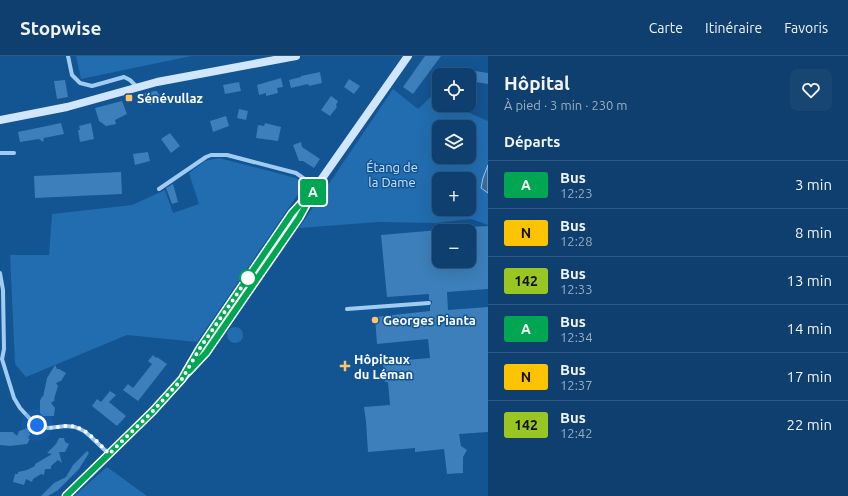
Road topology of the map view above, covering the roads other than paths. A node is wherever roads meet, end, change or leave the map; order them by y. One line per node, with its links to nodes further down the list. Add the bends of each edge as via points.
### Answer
1 (68, 56): 4 (street, via 72,75 80,83 92,86 124,77)
2 (296, 56): 4 (main road)
3 (408, 56): 10 (main road)
4 (136, 87): 5 (main road, via 73,106)
5 (39, 112): 6 (main road); 7 (main road)
6 (0, 116)
7 (0, 120)
8 (0, 153): 9 (street)
9 (14, 153)
10 (316, 187): 11 (street, via 296,173 227,155 211,155); 15 (main road, via 292,213 200,348 182,379)
11 (159, 189)
12 (0, 273): 15 (street, via 3,290 2,359 14,398 20,408 37,425 48,428 80,428)
13 (429, 303): 14 (street)
14 (348, 309)
15 (109, 454): 16 (main road)
16 (66, 496)

